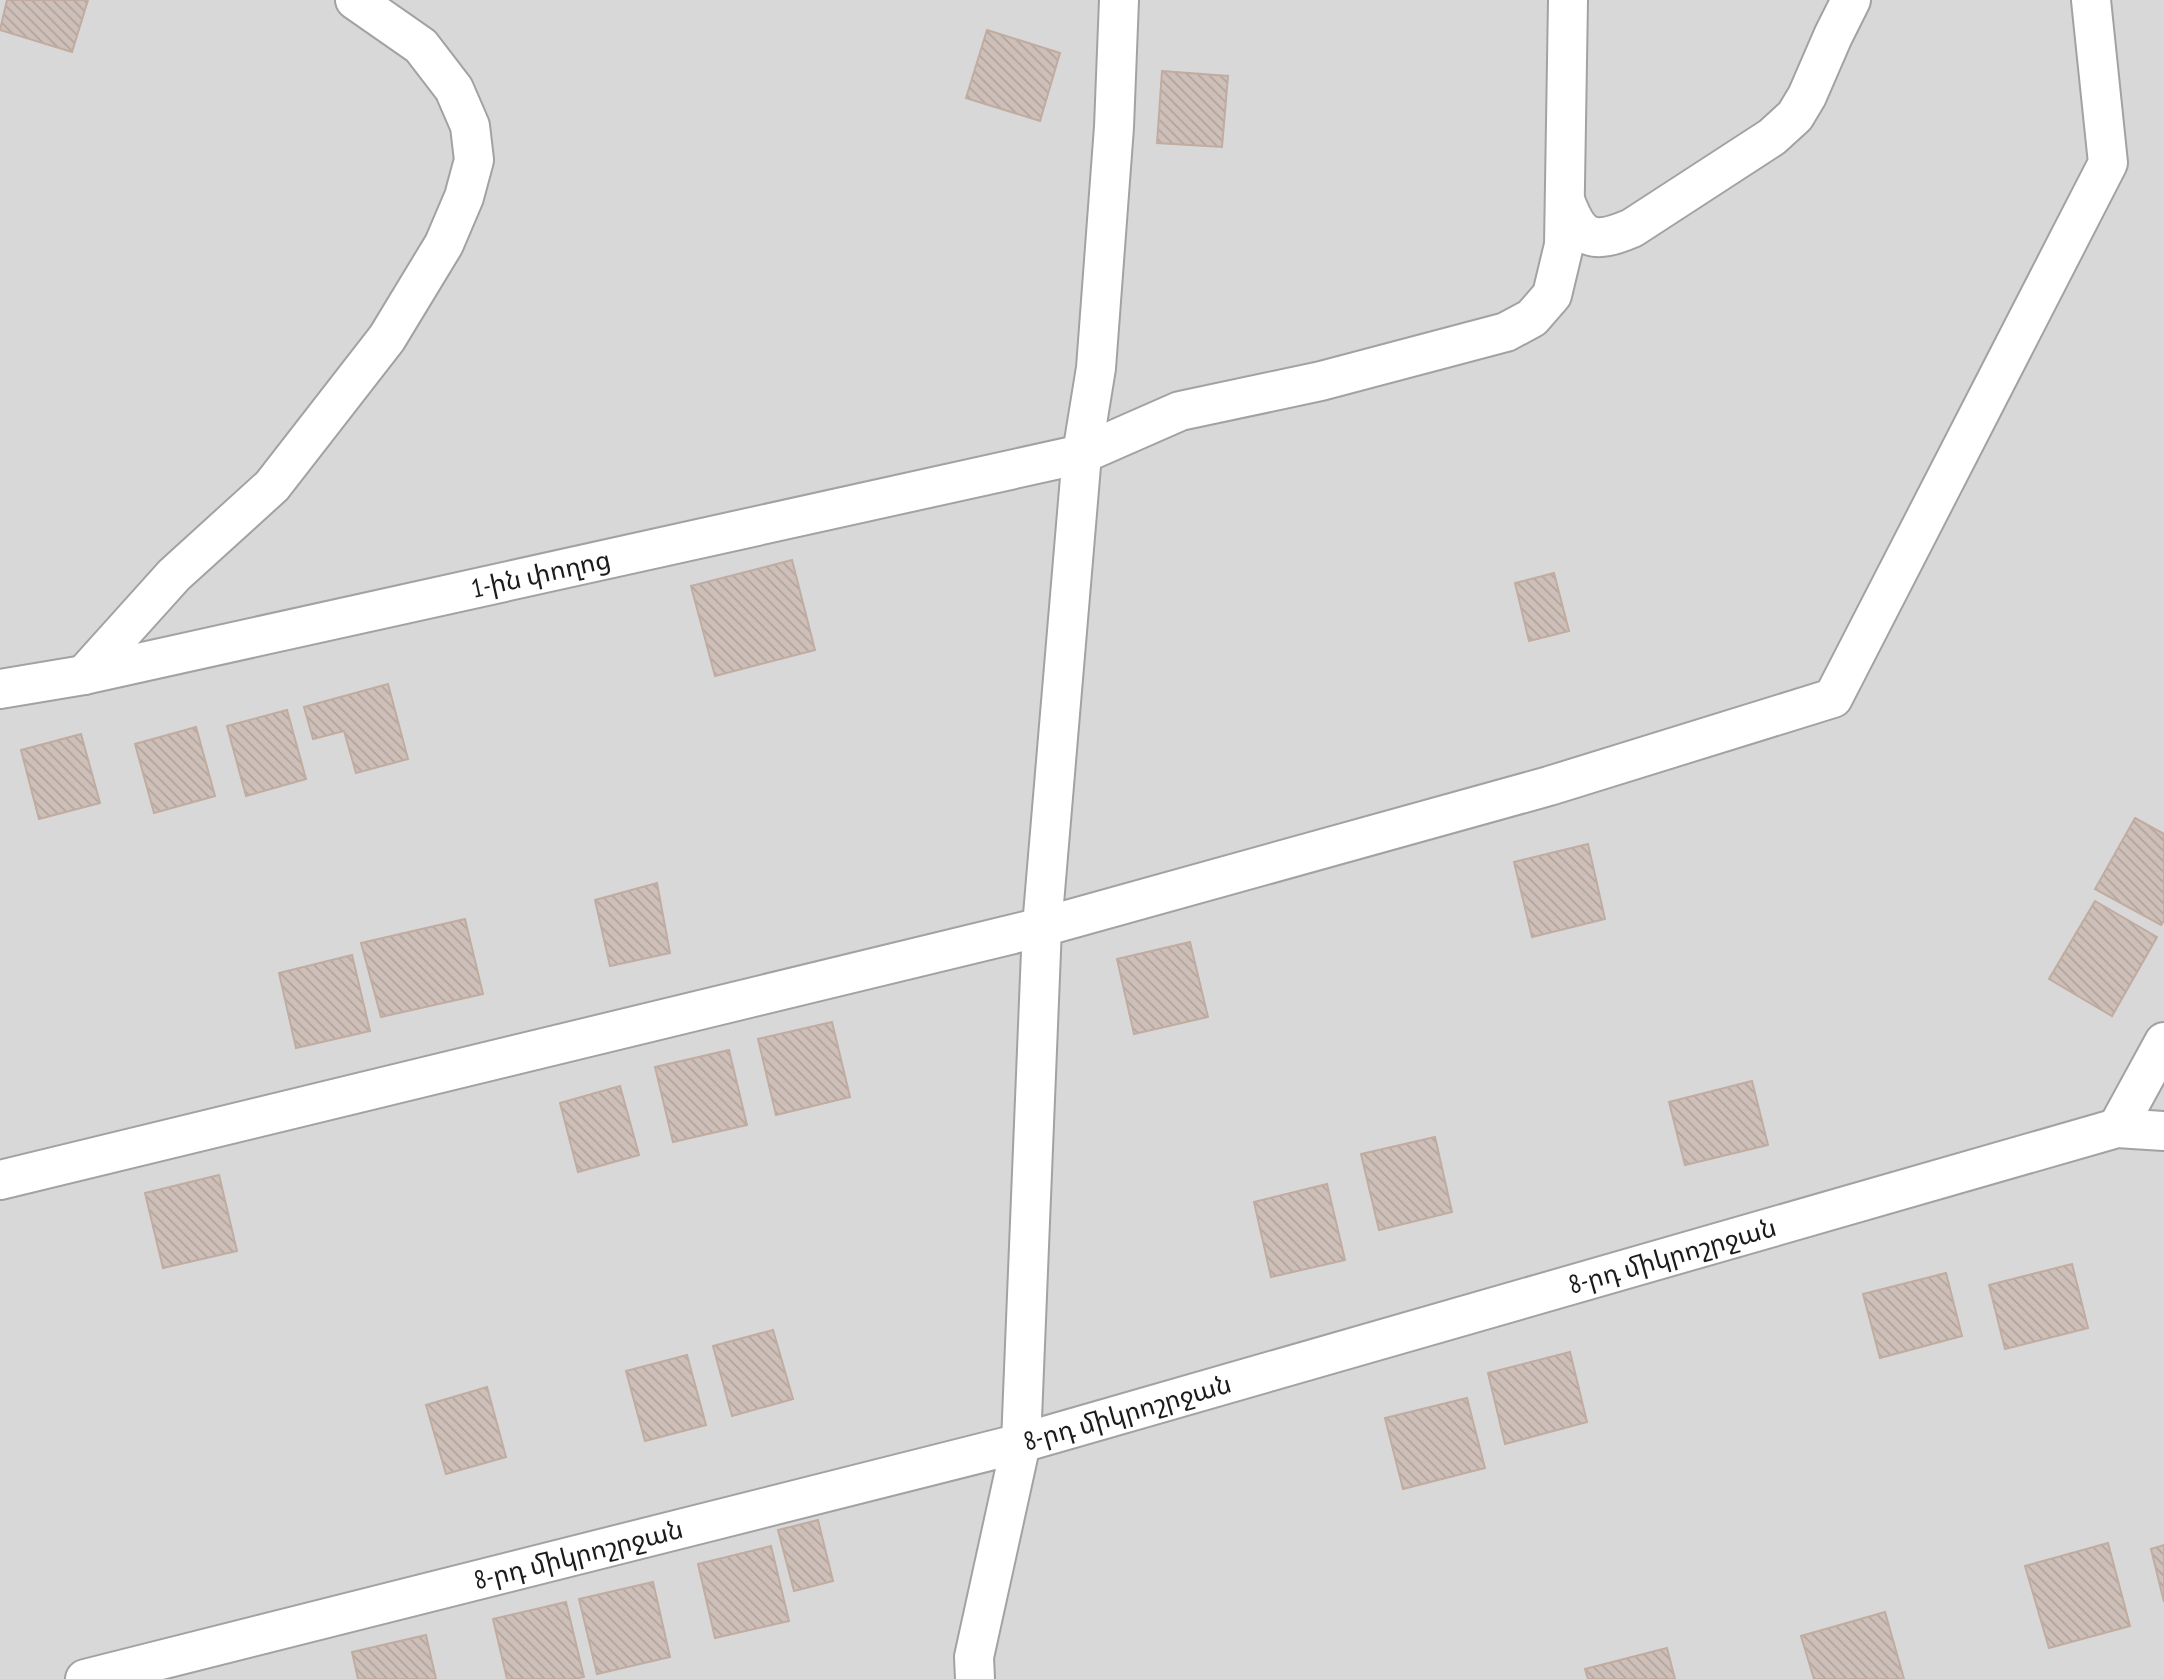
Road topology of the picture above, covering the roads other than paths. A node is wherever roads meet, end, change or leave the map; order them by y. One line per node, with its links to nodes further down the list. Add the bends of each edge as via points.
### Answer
1 (355, 0): 10 (street, via 421,46 454,89 470,126 474,160 464,197 444,243 387,338 272,486 174,575)
2 (1119, 0): 9 (street, via 1096,368)
3 (1568, 0): 6 (street)
4 (1852, 0): 7 (street, via 1795,116 1772,137)
5 (2091, 0): 12 (street, via 2108,163 1833,698 1549,786)
6 (1565, 200): 7 (street, via 1573,220 1592,238 1608,238); 8 (street, via 1564,245)
7 (1632, 228): 8 (street, 1-ին փողոց)
8 (1552, 295): 9 (street, 1-ին փողոց, via 1532,318 1488,338 1180,411)
9 (1082, 454): 10 (street, 1-ին փողոց); 12 (street)
10 (84, 675): 11 (street, 1-ին փողոց)
11 (0, 689)
12 (1042, 927): 16 (street); 17 (street)
13 (2164, 1042): 14 (street)
14 (2117, 1128): 15 (street, 8-րդ միկրոշրջան); 17 (street, 8-րդ միկրոշրջան)
15 (2164, 1131)
16 (0, 1180)
17 (1021, 1443): 18 (street, 8-րդ միկրոշրջան); 19 (street, via 974,1657)
18 (85, 1679)
19 (975, 1679)

